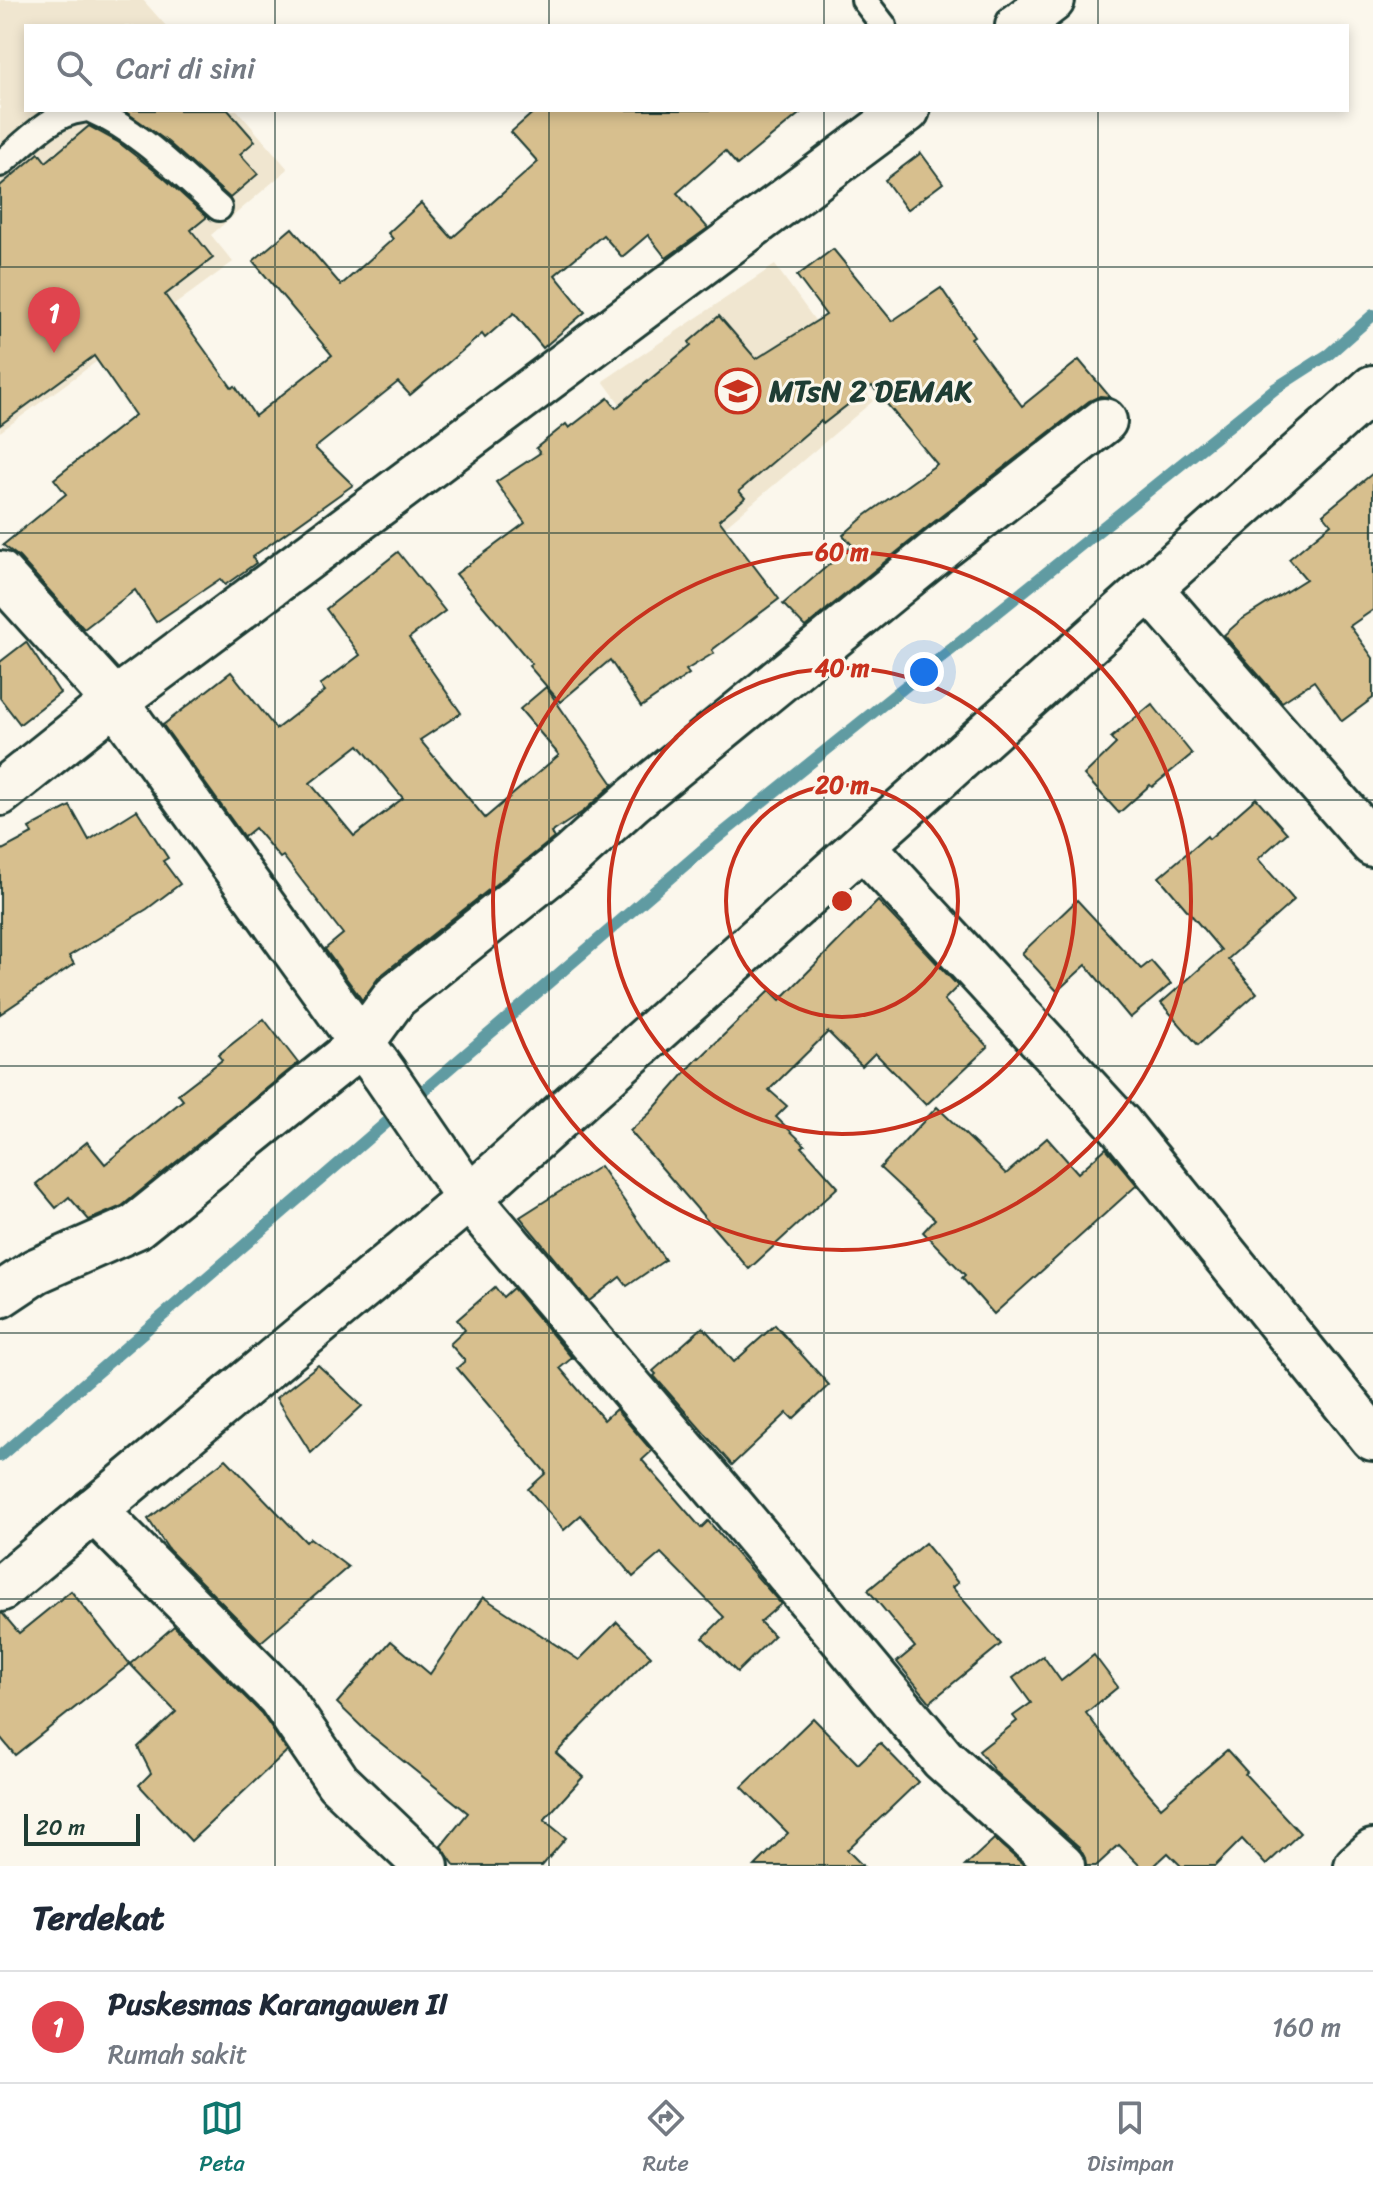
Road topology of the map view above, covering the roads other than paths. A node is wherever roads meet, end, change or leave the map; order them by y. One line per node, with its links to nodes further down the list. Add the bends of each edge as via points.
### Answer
1 (864, 0): 3 (lane)
2 (1052, 0): 4 (street)
3 (882, 24)
4 (1021, 24)
5 (68, 112): 8 (lane)
6 (96, 112): 9 (lane, via 143,140)
7 (904, 112): 14 (street)
8 (0, 164)
9 (219, 208)
10 (1373, 388): 13 (street)
11 (1104, 421): 18 (street, via 395,997)
12 (0, 574): 14 (street)
13 (1149, 588): 16 (street); 17 (street)
14 (115, 701): 15 (street); 18 (street)
15 (0, 793)
16 (1373, 844)
17 (864, 847): 19 (street); 21 (street, via 1120,1125)
18 (372, 1060): 19 (street); 20 (street, via 135,1227 36,1271)
19 (469, 1198): 22 (street); 26 (street, via 943,1759)
20 (0, 1295)
21 (1373, 1438)
22 (94, 1510): 23 (street); 25 (street, via 280,1697 338,1782)
23 (0, 1589)
24 (1373, 1852): 27 (street)
25 (426, 1866)
26 (1062, 1866)
27 (1357, 1866)

